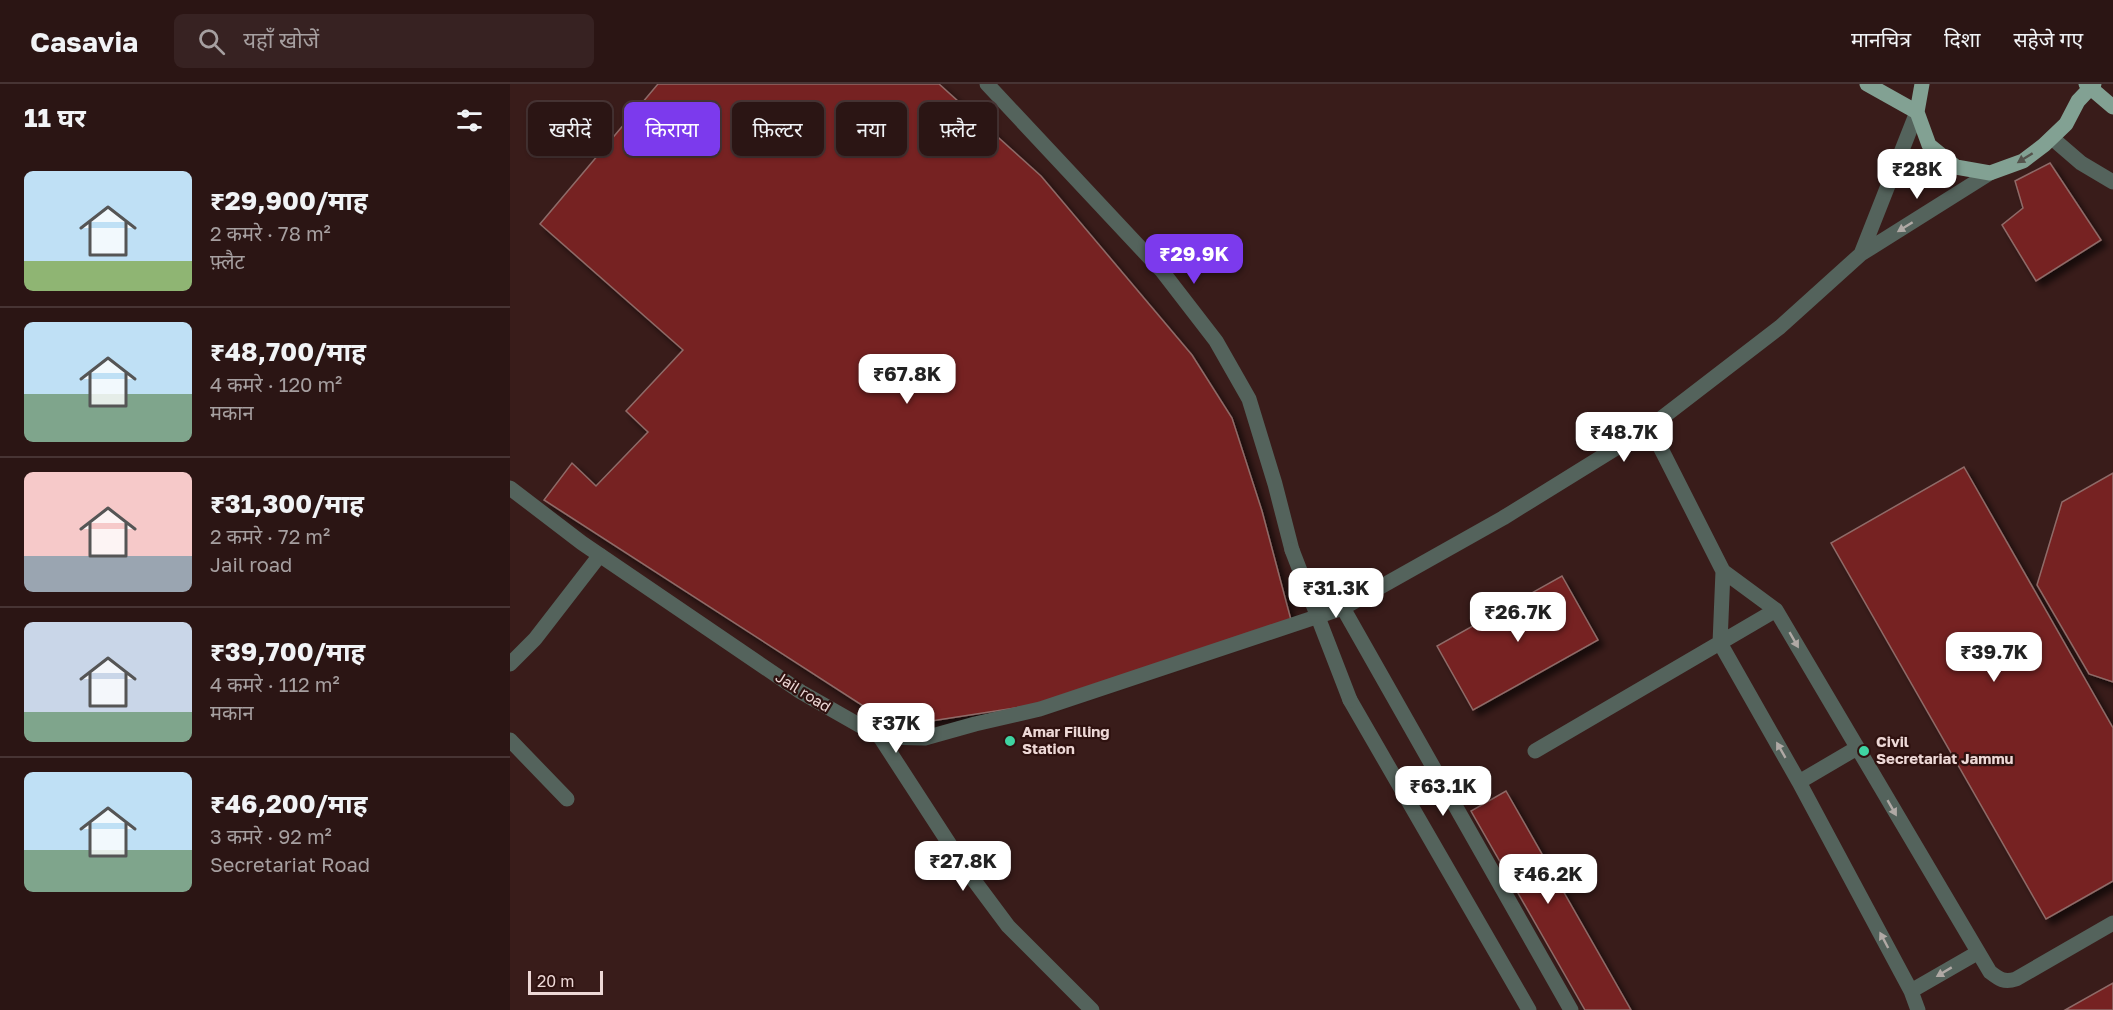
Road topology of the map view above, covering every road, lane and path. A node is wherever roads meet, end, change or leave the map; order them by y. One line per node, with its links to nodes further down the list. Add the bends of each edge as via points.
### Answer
1 (987, 84): 31 (street, bridge, via 1162,271 1216,341 1249,399 1292,550 1350,699)
2 (1867, 84): 8 (main road)
3 (1922, 84): 8 (main road)
4 (2074, 84): 6 (main road)
5 (2090, 85): 6 (main road); 7 (main road)
6 (2078, 101): 9 (main road, via 2066,124)
7 (2113, 107)
8 (1917, 112): 10 (main road, via 1929,145 1956,167); 12 (street)
9 (2052, 138): 10 (main road, one-way to 10, via 2023,161); 11 (street, via 2081,163)
10 (1990, 173): 12 (street, Jail road, one-way to 12)
11 (2113, 182)
12 (1861, 254): 13 (street, Jail road, via 1780,327)
13 (1650, 427): 16 (street); 17 (street, Jail road, via 1503,518)
14 (510, 488): 15 (street, Jail road)
15 (600, 555): 20 (street, via 535,639); 21 (street, Jail road, via 801,692)
16 (1723, 571): 18 (street); 19 (street)
17 (1343, 608): 21 (street, Jail road, via 1040,709 925,738); 32 (street)
18 (1776, 610): 19 (street); 23 (street, one-way to 23)
19 (1720, 643): 24 (street); 25 (street, one-way to 19)
20 (510, 664)
21 (880, 737): 30 (street, via 967,871 1008,926)
22 (510, 740): 26 (street)
23 (1857, 748): 25 (street); 28 (street, one-way to 28)
24 (1535, 751)
25 (1799, 782): 29 (street, one-way to 25)
26 (567, 799)
27 (2113, 923): 28 (street, via 2008,981 1990,972)
28 (1977, 953): 29 (street, one-way to 29)
29 (1911, 991): 33 (street)
30 (1092, 1010)
31 (1529, 1010)
32 (1571, 1010)
33 (1918, 1010)

